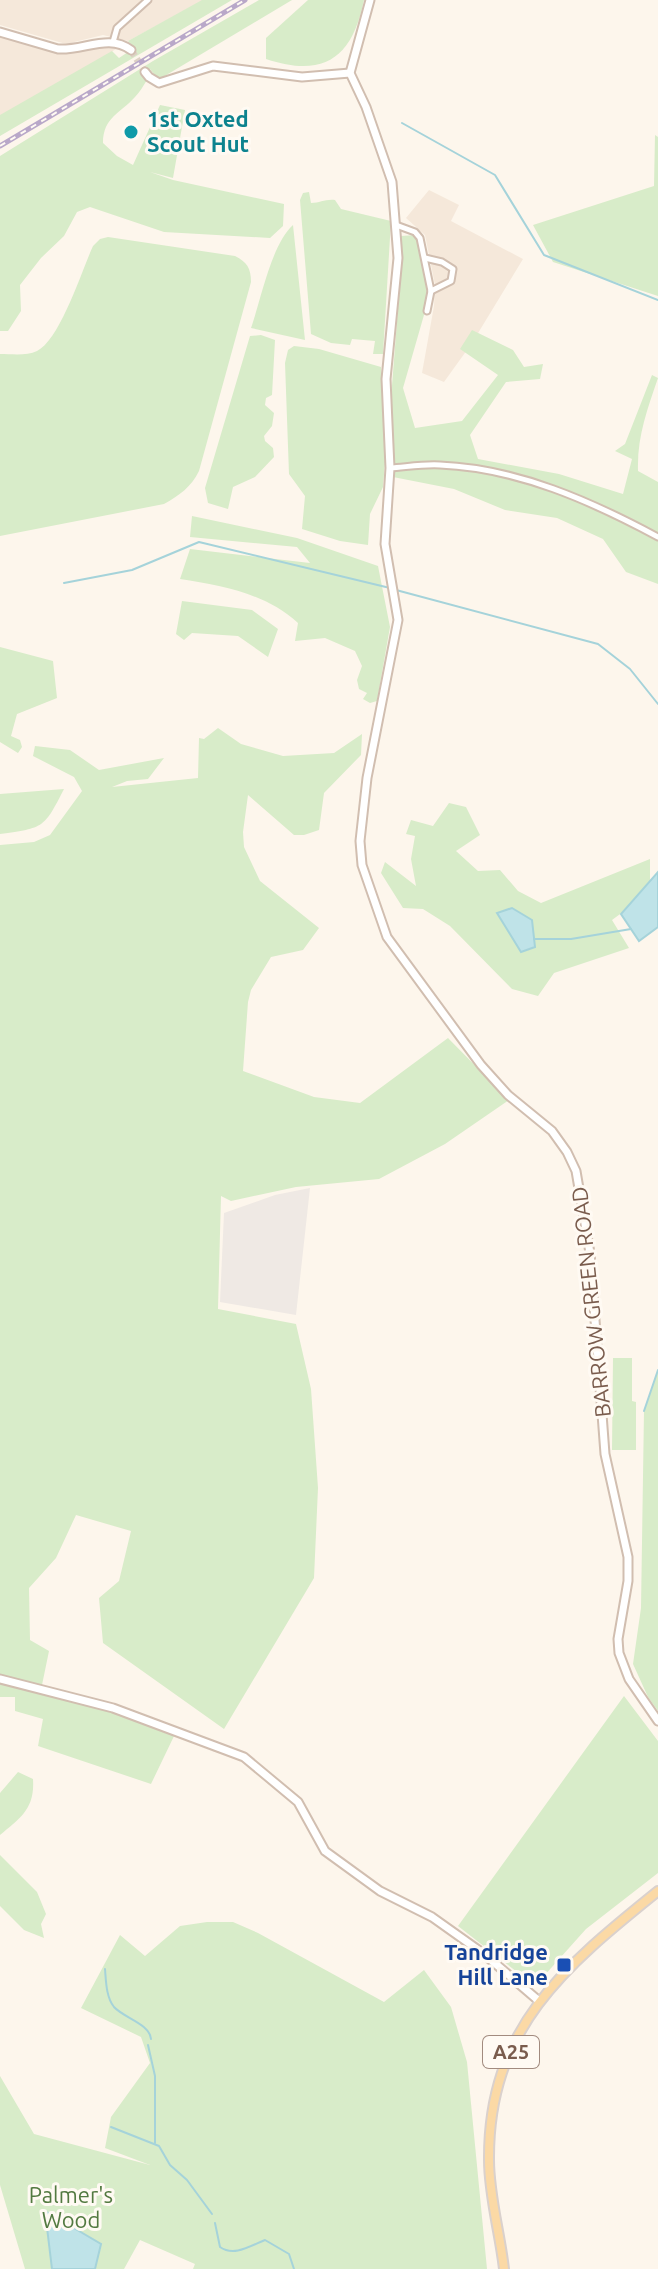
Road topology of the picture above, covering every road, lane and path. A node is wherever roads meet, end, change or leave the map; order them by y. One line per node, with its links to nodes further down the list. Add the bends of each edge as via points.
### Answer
1 (148, 0): 4 (street, via 120,26)
2 (370, 0): 7 (street)
3 (0, 32): 4 (street, via 58,49)
4 (113, 42): 5 (street)
5 (131, 50)
6 (145, 72): 7 (street, via 159,83 213,66 302,77)
7 (350, 73): 8 (street, BARROW GREEN ROAD, via 392,182)
8 (396, 225): 9 (street, via 415,232); 12 (street, BARROW GREEN ROAD, via 398,258 386,379)
9 (425, 258): 10 (street); 10 (street, via 453,269 451,281)
10 (431, 291): 11 (street)
11 (427, 311)
12 (390, 468): 13 (street, via 438,465 503,475 604,508); 15 (street, BARROW GREEN ROAD, via 385,544 398,620 367,778 362,865 387,937 481,1065 552,1131 576,1171 590,1253 605,1454 628,1557 619,1653 629,1679)
13 (658, 537)
14 (0, 1679): 17 (street, via 113,1708 244,1757 298,1802 325,1851 380,1891 432,1917)
15 (658, 1721)
16 (658, 1891): 17 (main road, A25, via 579,1956)
17 (539, 2001): 18 (main road, A25, via 504,2070 489,2136)
18 (504, 2269)

